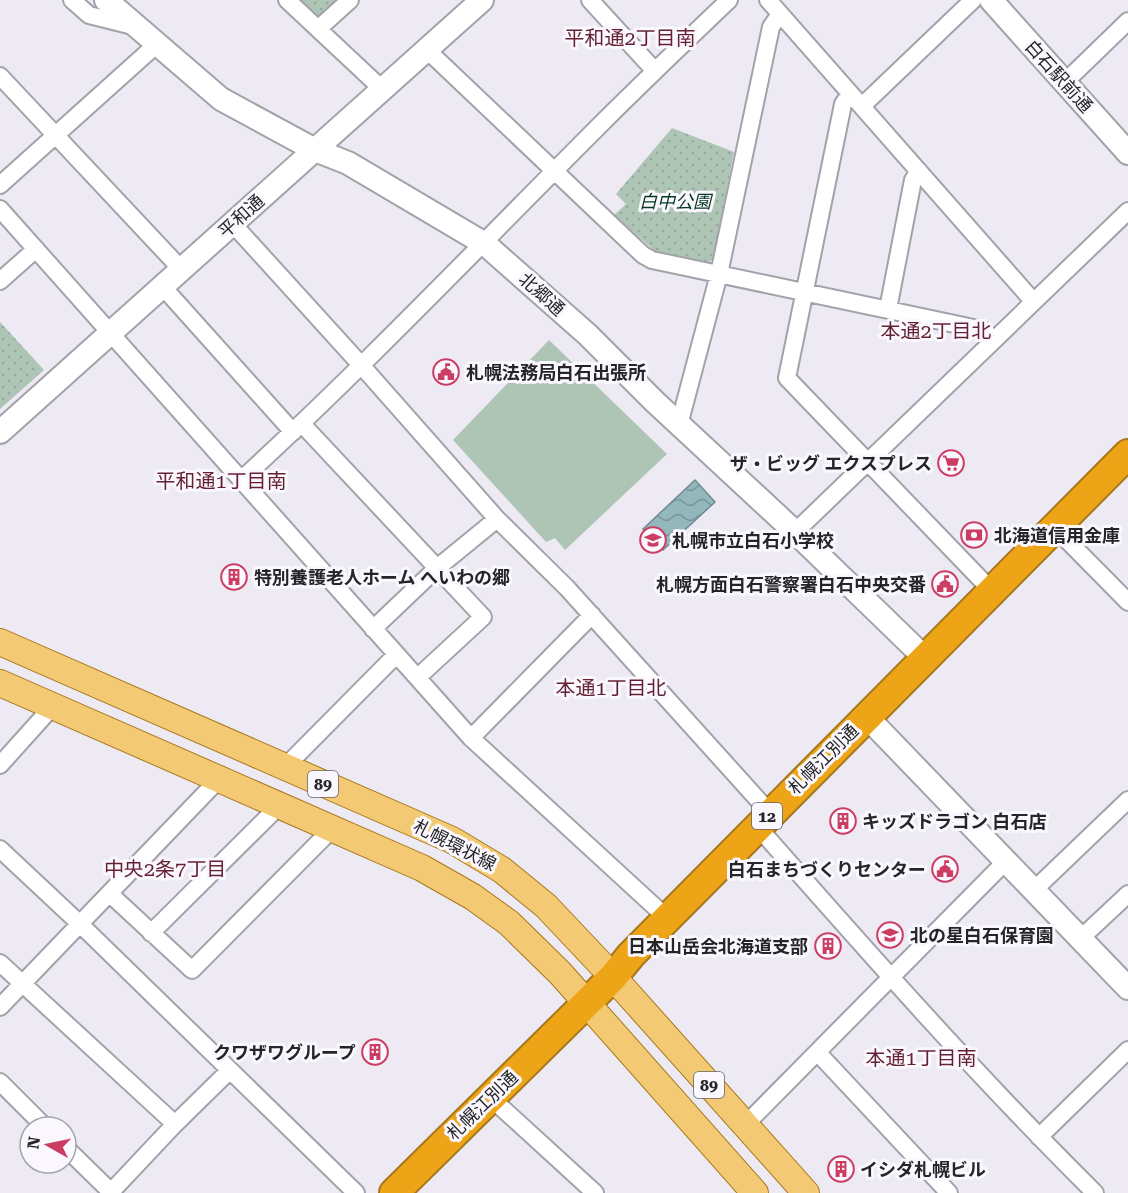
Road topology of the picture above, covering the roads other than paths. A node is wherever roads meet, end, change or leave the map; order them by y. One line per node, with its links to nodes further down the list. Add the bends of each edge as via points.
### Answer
1 (72, 0): 14 (street, via 88,15)
2 (106, 0): 14 (street, 北郷通)
3 (124, 0): 14 (street)
4 (287, 0): 15 (street)
5 (350, 0): 15 (street)
6 (482, 0): 17 (street, 平和通)
7 (729, 0): 18 (street)
8 (768, 0): 12 (street)
9 (973, 0): 22 (street)
10 (991, 0): 20 (street, 白石駅前通)
11 (598, 3): 18 (street)
12 (780, 14): 22 (street); 35 (street, via 771,27)
13 (1128, 21): 20 (street)
14 (137, 27): 16 (street, 北郷通)
15 (318, 29): 21 (street)
16 (157, 44): 23 (street); 24 (street, 北郷通, via 221,99)
17 (426, 49): 21 (street, 平和通); 27 (street)
18 (655, 71): 27 (street)
19 (0, 76): 23 (street)
20 (1065, 82): 25 (street, 白石駅前通)
21 (382, 89): 24 (street, 平和通)
22 (856, 100): 26 (street); 38 (street, via 843,104)
23 (56, 136): 28 (street); 34 (street)
24 (315, 150): 31 (street, 平和通); 32 (street, 北郷通, via 348,163)
25 (1128, 153)
26 (919, 171): 39 (street); 40 (street, via 913,180)
27 (554, 172): 32 (street); 35 (street, via 643,255)
28 (0, 185)
29 (0, 209): 33 (street)
30 (1128, 211): 39 (street)
31 (233, 224): 34 (street, 平和通); 43 (street)
32 (484, 244): 43 (street); 44 (street, 北郷通, via 588,335)
33 (36, 249): 36 (street); 41 (street)
34 (182, 270): 37 (street, 平和通)
35 (719, 274): 38 (street); 44 (street)
36 (0, 281)
37 (163, 287): 41 (street, 平和通); 45 (street)
38 (803, 293): 40 (street); 48 (street, via 788,378)
39 (1033, 301): 42 (street)
40 (888, 309): 42 (street, via 983,330)
41 (112, 333): 46 (street, 平和通); 49 (street)
42 (993, 339): 48 (street)
43 (361, 365): 45 (street); 50 (street)
44 (679, 425): 52 (street, 北郷通)
45 (298, 428): 49 (street); 53 (street)
46 (0, 432)
47 (1128, 454): 51 (highway, 札幌江別通 / 12)
48 (867, 460): 52 (street); 54 (street)
49 (242, 479): 57 (street)
50 (496, 519): 53 (street); 56 (street)
51 (1054, 527): 54 (highway, 札幌江別通 / 12); 55 (street)
52 (795, 532): 60 (street, 北郷通)
53 (437, 568): 57 (street); 61 (street, via 483,617)
54 (991, 590): 60 (highway, 札幌江別通 / 12)
55 (1128, 602)
56 (592, 615): 65 (street); 71 (street)
57 (373, 629): 59 (street)
58 (0, 642): 67 (main road, 札幌環状線 / 89)
59 (396, 656): 61 (street); 67 (street)
60 (925, 658): 64 (highway, 札幌江別通 / 12)
61 (418, 677): 65 (street)
62 (0, 683): 63 (main road, 札幌環状線 / 89)
63 (53, 706): 66 (street); 68 (main road, 札幌環状線 / 89)
64 (866, 716): 71 (highway, 札幌江別通 / 12); 74 (street)
65 (471, 738): 78 (street)
66 (0, 765)
67 (285, 767): 83 (main road, 札幌環状線 / 89, via 452,840 502,870 546,906)
68 (219, 779): 70 (main road, 札幌環状線 / 89); 76 (street)
69 (1128, 800): 75 (street)
70 (280, 805): 72 (main road, 札幌環状線 / 89); 80 (street)
71 (764, 820): 78 (highway, 札幌江別通 / 12); 84 (street)
72 (332, 829): 80 (street, via 192,970); 87 (main road, 札幌環状線 / 89, via 422,868 473,897 509,923)
73 (0, 849): 79 (street)
74 (1006, 861): 75 (street); 84 (street)
75 (1034, 890): 81 (street)
76 (110, 894): 79 (street); 80 (street)
77 (1128, 894): 81 (street)
78 (667, 918): 83 (highway, 札幌江別通 / 12)
79 (80, 924): 85 (street); 91 (street)
80 (152, 933)
81 (1081, 938): 86 (street)
82 (0, 963): 85 (street)
83 (613, 977): 87 (highway, 札幌江別通 / 12); 96 (main road, 札幌環状線 / 89)
84 (891, 978): 90 (street); 97 (street)
85 (22, 984): 88 (street); 95 (street)
86 (1128, 988)
87 (585, 1004): 93 (highway, 札幌江別通 / 12); 99 (main road, 札幌環状線 / 89)
88 (0, 1007)
89 (1128, 1050): 97 (street)
90 (818, 1053): 96 (street); 105 (street)
91 (230, 1070): 95 (street); 101 (street)
92 (0, 1082): 94 (street)
93 (490, 1097): 102 (highway, 札幌江別通 / 12); 103 (street)
94 (33, 1115)
95 (175, 1124): 100 (street)
96 (745, 1125): 104 (main road, 札幌環状線 / 89)
97 (1039, 1137): 106 (street)
98 (78, 1160): 100 (street)
99 (745, 1189)
100 (111, 1193)
101 (356, 1193)
102 (394, 1193)
103 (595, 1193)
104 (806, 1193)
105 (949, 1193)
106 (1095, 1193)

